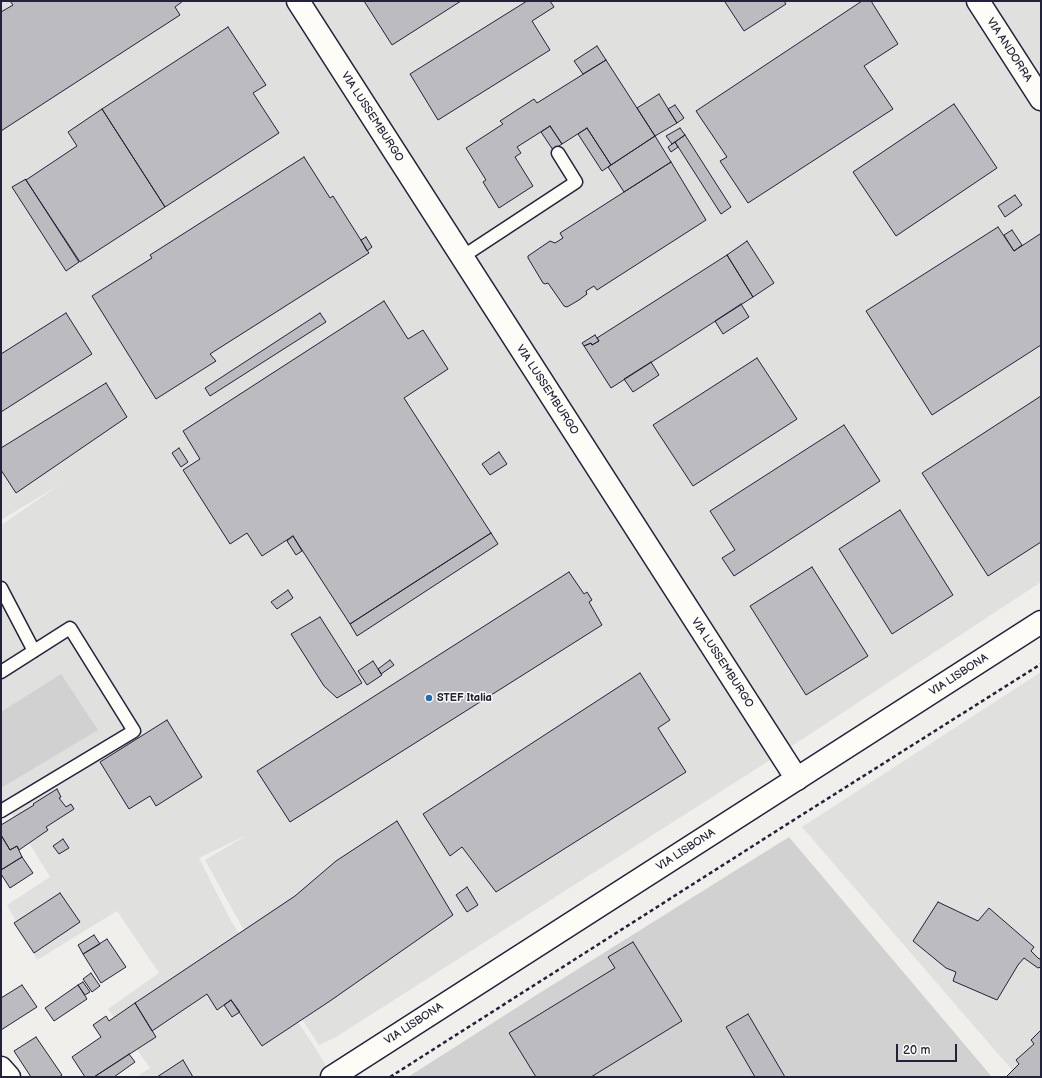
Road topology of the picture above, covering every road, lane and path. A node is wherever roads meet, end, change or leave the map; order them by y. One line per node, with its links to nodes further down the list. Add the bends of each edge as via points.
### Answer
1 (298, 1): 5 (street, VIA LUSSEMBURGO)
2 (978, 1): 3 (street, VIA ANDORRA)
3 (1041, 100)
4 (558, 153): 5 (lane, via 576,182)
5 (462, 257): 11 (street, VIA LUSSEMBURGO)
6 (1, 588): 8 (lane)
7 (1041, 622): 11 (street, VIA LISBONA)
8 (34, 651): 10 (lane); 12 (lane, via 70,628 134,731)
9 (1041, 664): 16 (path)
10 (1, 672)
11 (797, 779): 15 (street, VIA LISBONA)
12 (1, 811)
13 (1, 1068): 14 (street)
14 (9, 1077)
15 (332, 1077)
16 (390, 1077)

